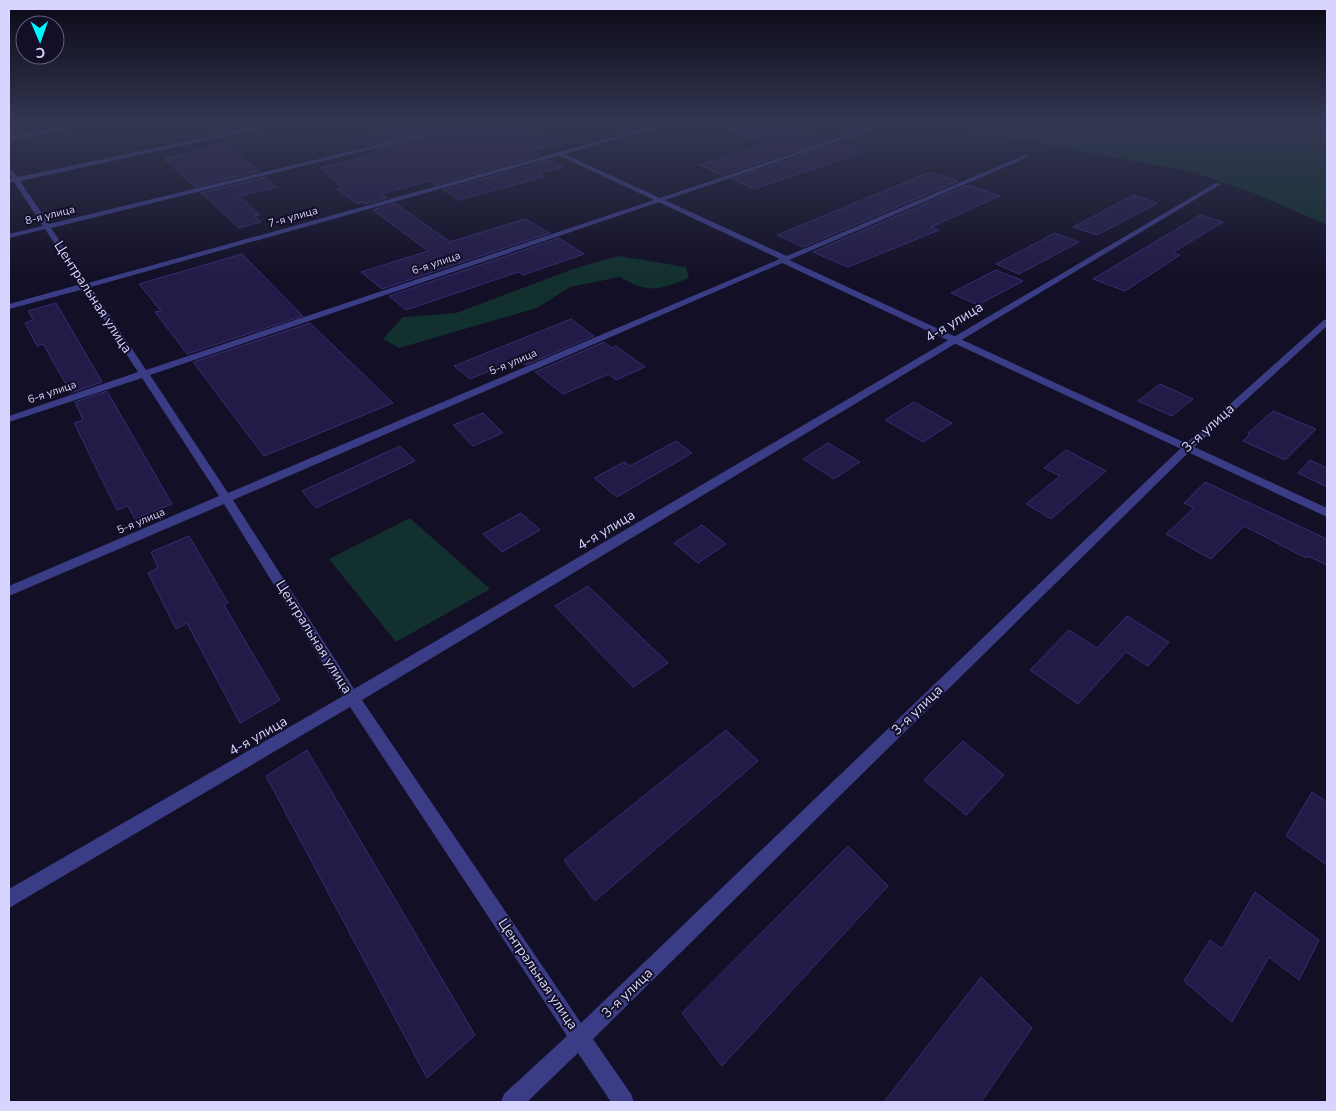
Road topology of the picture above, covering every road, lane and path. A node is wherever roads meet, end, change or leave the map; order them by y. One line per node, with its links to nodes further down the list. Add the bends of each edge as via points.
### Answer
1 (260, 175): 9 (street, 8-я улица)
2 (485, 175): 12 (street, 7-я улица)
3 (604, 175): 8 (street)
4 (737, 175): 8 (street, 6-я улица)
5 (983, 175): 11 (street, 5-я улица)
6 (11, 177): 9 (street, Центральная улица)
7 (1218, 184): 15 (street, 4-я улица)
8 (660, 201): 11 (street); 16 (street, 6-я улица)
9 (47, 226): 10 (street, 8-я улица); 12 (street, Центральная улица)
10 (9, 236)
11 (784, 260): 15 (street); 19 (street, 5-я улица)
12 (86, 286): 13 (street, 7-я улица); 16 (street, Центральная улица)
13 (9, 307)
14 (1327, 322): 18 (street, 3-я улица)
15 (954, 340): 18 (street); 22 (street, 4-я улица)
16 (142, 374): 17 (street, 6-я улица); 19 (street, Центральная улица)
17 (9, 419)
18 (1187, 448): 20 (street); 24 (street, 3-я улица)
19 (226, 498): 21 (street, 5-я улица); 22 (street, Центральная улица)
20 (1327, 513)
21 (9, 591)
22 (352, 698): 23 (street, 4-я улица); 24 (street, Центральная улица)
23 (9, 899)
24 (580, 1038): 25 (street, 3-я улица); 26 (street, Центральная улица)
25 (512, 1102)
26 (623, 1102)

